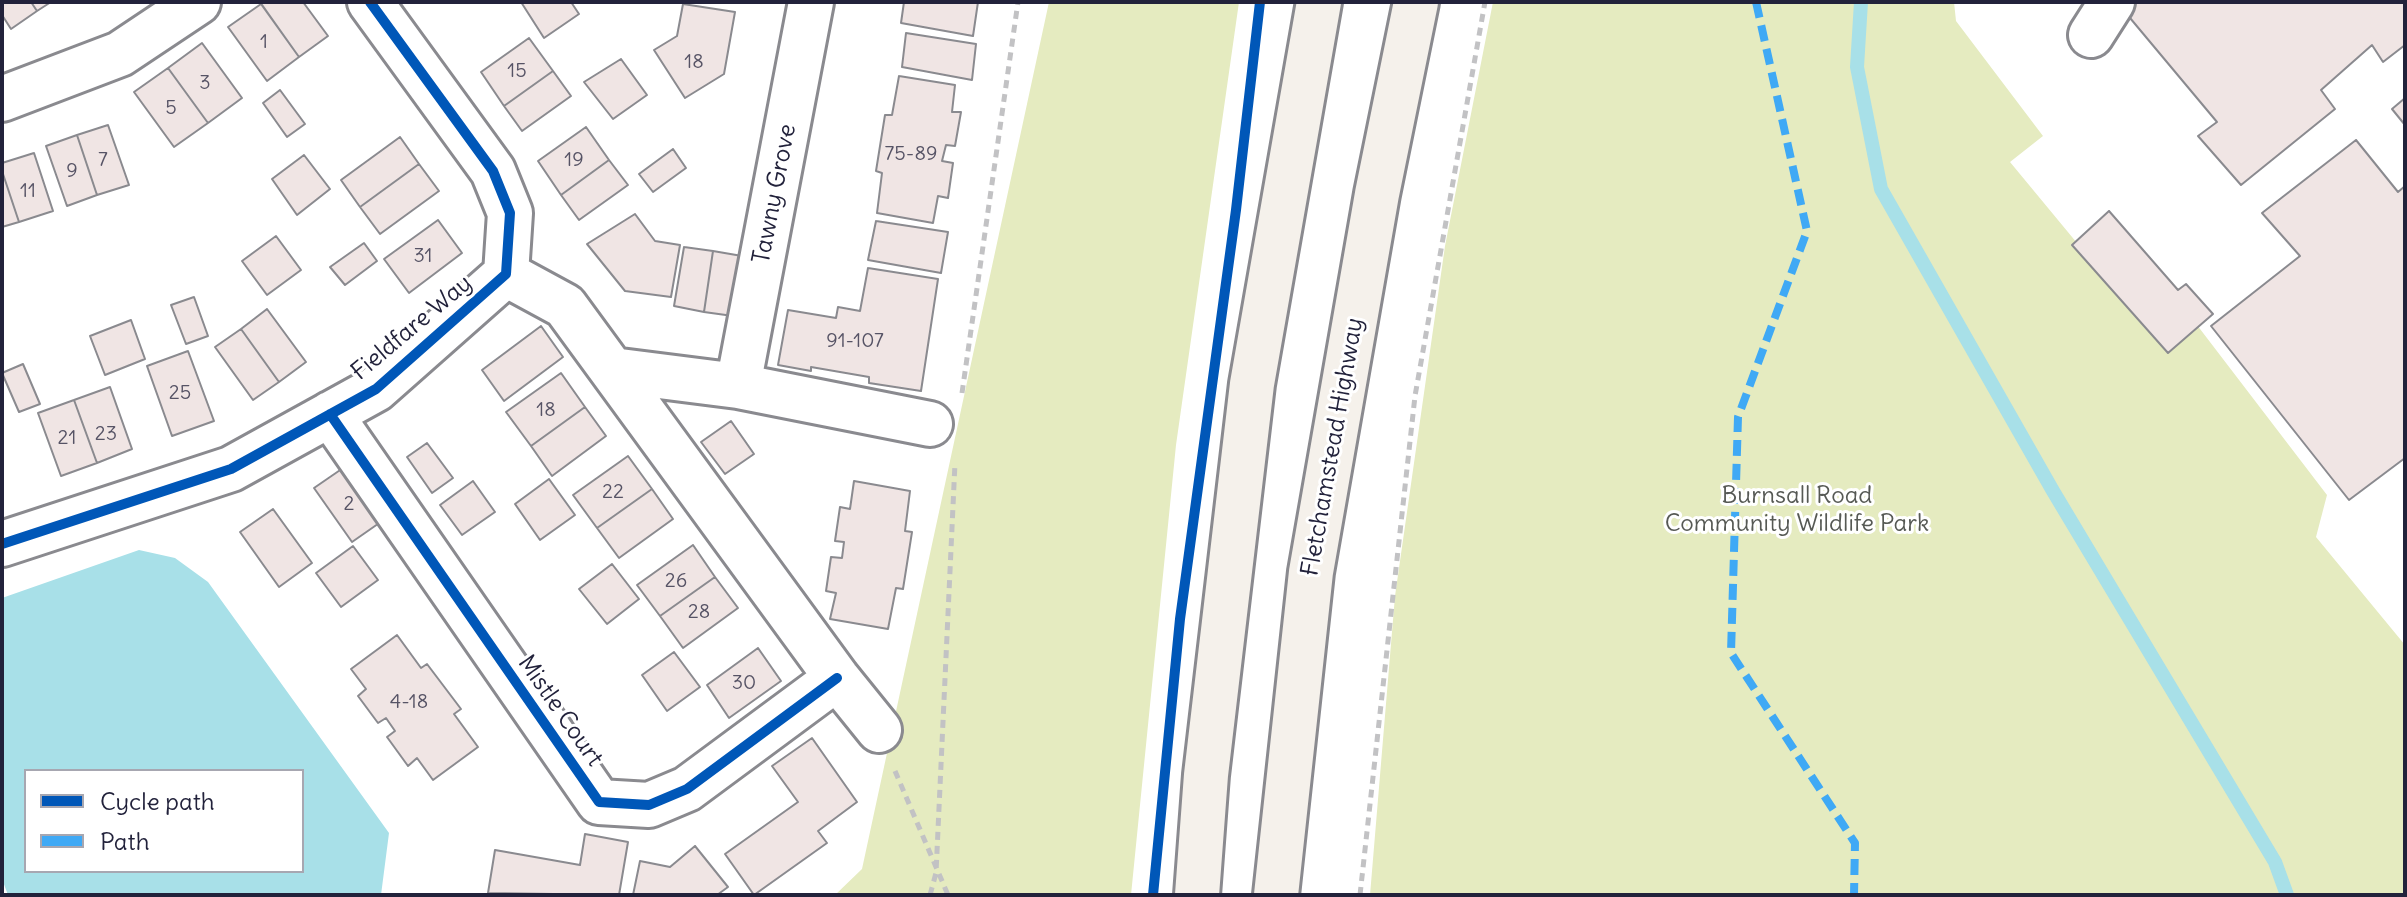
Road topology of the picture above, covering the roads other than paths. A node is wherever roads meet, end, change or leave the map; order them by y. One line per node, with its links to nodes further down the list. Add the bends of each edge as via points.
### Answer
1 (198, 2): 6 (street, via 120,54)
2 (370, 2): 7 (street, Fieldfare Way, via 493,171 510,213)
3 (811, 2): 9 (street, Tawny Grove)
4 (1319, 2): 15 (highway, via 1252,384)
5 (1416, 2): 16 (highway, Fletchamstead Highway, via 1311,572)
6 (2, 99)
7 (506, 274): 8 (street, via 565,306); 10 (street, Fieldfare Way, via 376,389)
8 (612, 370): 9 (street); 13 (street)
9 (738, 386): 11 (street)
10 (330, 414): 12 (street, Fieldfare Way, via 231,469); 13 (street, Mistle Court, via 599,802 649,805 687,789)
11 (930, 424)
12 (2, 544)
13 (837, 678): 14 (street)
14 (879, 730)
15 (1197, 895)
16 (1276, 895)

